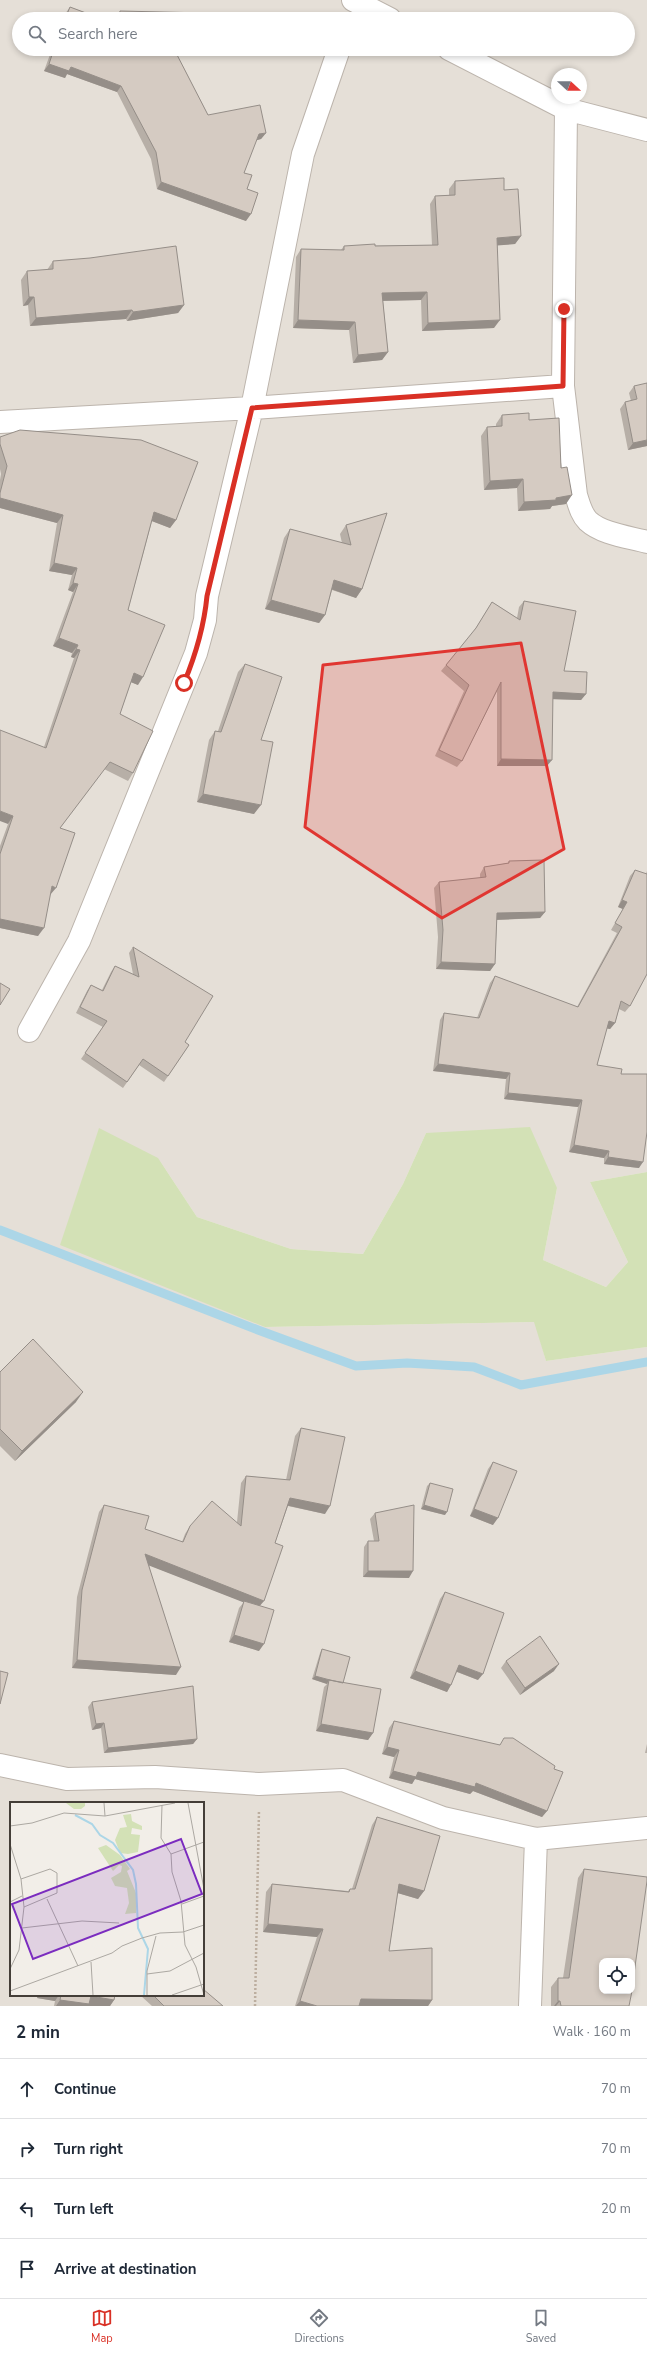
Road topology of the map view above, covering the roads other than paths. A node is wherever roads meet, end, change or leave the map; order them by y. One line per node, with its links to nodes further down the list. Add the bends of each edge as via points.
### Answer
1 (355, 7): 2 (street)
2 (370, 12)
3 (337, 56): 8 (street, via 303,154)
4 (462, 56): 5 (street)
5 (566, 109): 6 (street); 7 (street)
6 (647, 130)
7 (563, 386): 8 (street); 10 (street, via 576,495 581,511 588,520 602,529)
8 (252, 408): 9 (street); 11 (street, via 196,653 79,941)
9 (0, 422)
10 (647, 542)
11 (29, 1031)
12 (0, 1765): 14 (street, via 67,1779 155,1777 259,1784 343,1780 443,1818)
13 (647, 1828): 14 (street)
14 (536, 1839): 15 (street)
15 (530, 2006)

